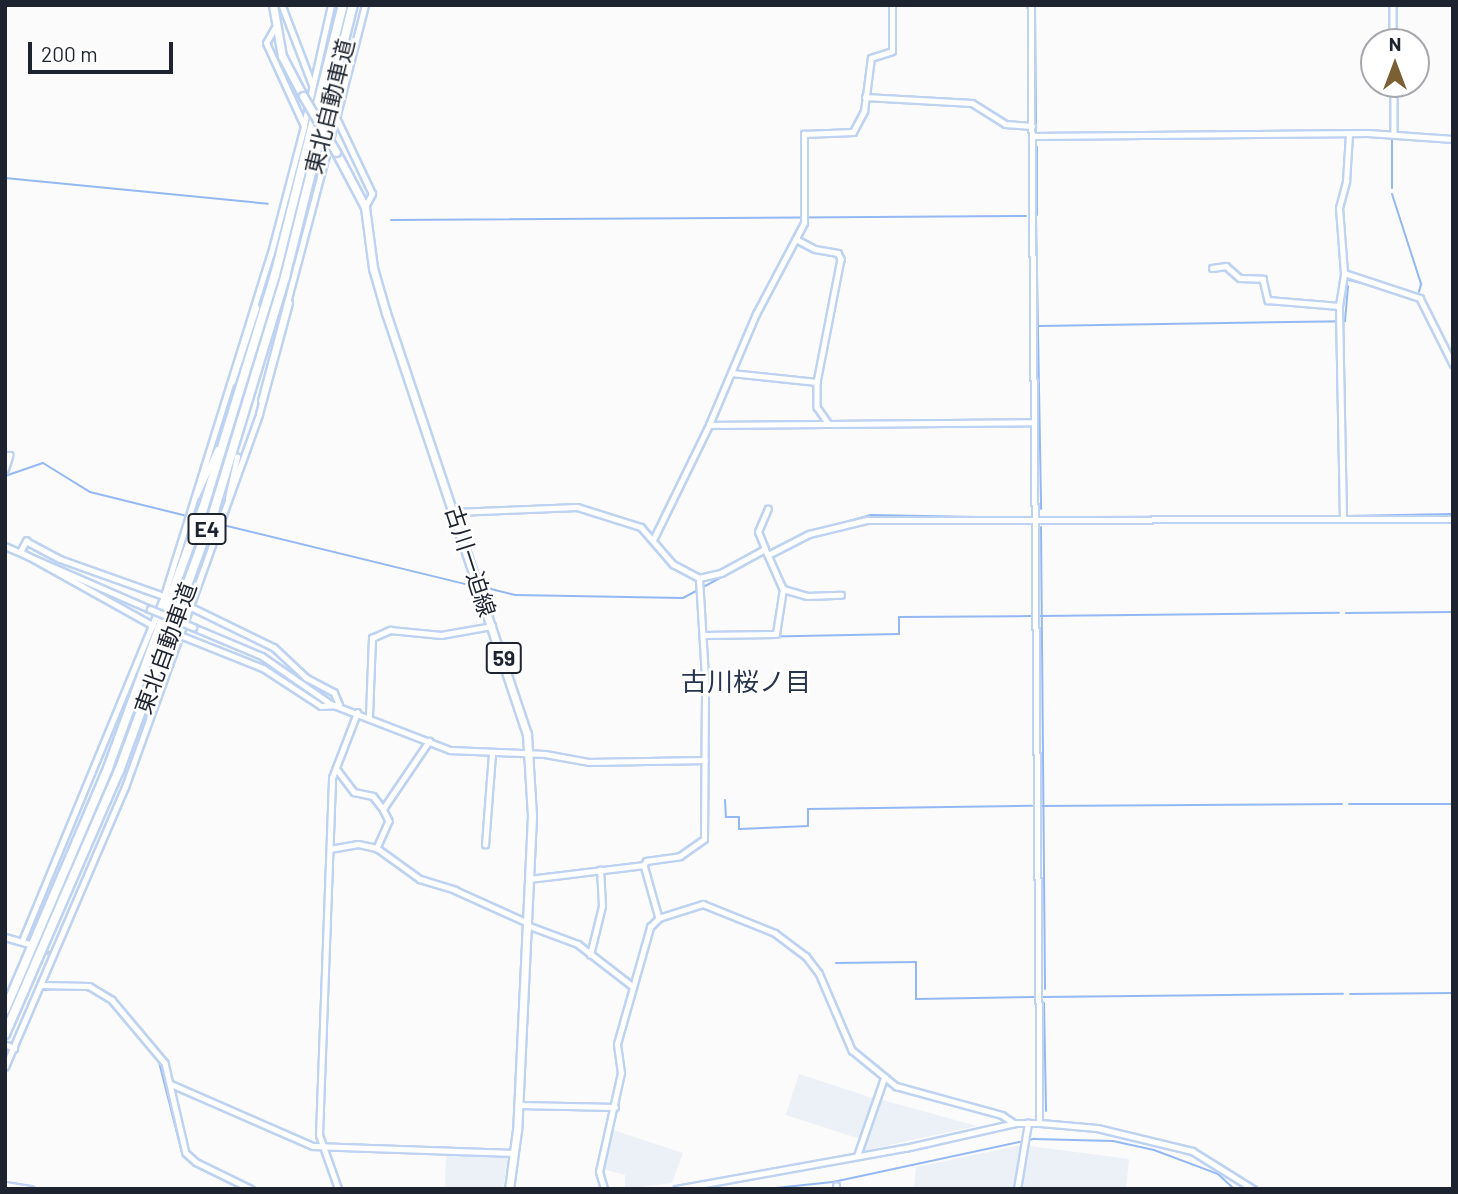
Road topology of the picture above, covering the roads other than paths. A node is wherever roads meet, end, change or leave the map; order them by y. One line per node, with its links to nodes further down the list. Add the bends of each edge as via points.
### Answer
1 (273, 5): 11 (main road, 古川一迫線 / 59)
2 (282, 5): 12 (street, via 289,34)
3 (331, 5): 12 (street)
4 (343, 5): 88 (highway, 東北自動車道 / E4, via 275,275 203,509 108,768)
5 (354, 5): 89 (highway, 東北自動車道 / E4, via 285,277 214,511 119,771)
6 (365, 5): 15 (street)
7 (892, 5): 13 (street, via 891,51 872,58)
8 (1031, 5): 17 (street)
9 (1393, 5): 10 (street)
10 (1393, 28)
11 (274, 29): 16 (street, via 266,43); 22 (main road, 古川一迫線 / 59, bridge, via 282,56)
12 (314, 86): 16 (street)
13 (865, 97): 17 (street, via 972,103 1005,124); 23 (street, via 863,114 853,132 804,134 805,218)
14 (1394, 98): 19 (street)
15 (336, 118): 22 (street, via 372,194); 27 (street)
16 (304, 126): 26 (street)
17 (1032, 126): 20 (street)
18 (1349, 134): 19 (street); 20 (street); 25 (street, via 1339,208)
19 (1394, 134): 21 (street)
20 (1032, 136): 36 (street)
21 (1453, 139)
22 (365, 207): 46 (main road, 古川一迫線 / 59, via 376,282)
23 (796, 239): 32 (street); 33 (street, via 814,249 838,253 841,259)
24 (1212, 268): 28 (street, via 1226,266 1240,278 1263,279 1268,300)
25 (1344, 273): 28 (street); 30 (street, via 1414,293 1424,303)
26 (256, 300): 34 (street); 34 (street, via 247,344)
27 (289, 303): 35 (street); 35 (street, via 272,349)
28 (1339, 306): 47 (street)
29 (1453, 349): 30 (street)
30 (1449, 356): 31 (street)
31 (1453, 364)
32 (731, 373): 33 (street); 38 (street)
33 (817, 382): 37 (street, via 817,407)
34 (229, 386): 43 (street)
35 (259, 414): 44 (street)
36 (1034, 422): 37 (street); 49 (street)
37 (829, 424): 38 (street)
38 (709, 425): 50 (street)
39 (217, 450): 43 (street)
40 (5, 455): 42 (street, via 10,455)
41 (237, 457): 44 (street)
42 (5, 470)
43 (195, 497): 57 (street)
44 (227, 506): 58 (street)
45 (768, 509): 53 (street, via 758,531)
46 (455, 512): 50 (street, via 577,508 641,527); 60 (main road, 古川一迫線 / 59)
47 (1343, 517): 48 (street); 49 (street)
48 (1453, 519)
49 (1034, 521): 53 (street, via 856,521); 97 (street)
50 (654, 538): 54 (street, via 673,564)
51 (5, 546): 52 (street)
52 (20, 552): 57 (street, via 26,541 60,559); 59 (street); 63 (street, bridge, via 262,656 316,696)
53 (767, 552): 54 (street); 55 (street)
54 (699, 578): 62 (street)
55 (783, 589): 56 (street, via 807,596); 62 (street, via 776,635)
56 (841, 595)
57 (164, 596): 59 (street)
58 (190, 607): 61 (street); 63 (street, via 274,648 306,678 334,693)
59 (153, 625): 71 (street)
60 (492, 626): 65 (street, via 441,635 390,630 372,638); 67 (main road, 古川一迫線 / 59)
61 (180, 635): 63 (street, via 263,668 321,706); 86 (street)
62 (703, 635): 69 (street)
63 (339, 705): 64 (street)
64 (357, 713): 65 (street); 70 (street)
65 (369, 716): 66 (street)
66 (429, 741): 68 (street, via 450,750); 73 (street)
67 (530, 754): 68 (street); 69 (street, via 589,762); 79 (main road, 古川一迫線 / 59)
68 (492, 755): 74 (street)
69 (705, 760): 77 (street, via 704,839 680,856)
70 (336, 768): 73 (street, via 354,792 373,796); 76 (street)
71 (93, 775): 72 (street); 83 (street)
72 (99, 777)
73 (383, 809): 75 (street, via 389,821)
74 (485, 845)
75 (377, 848): 76 (street, via 358,844); 81 (street, via 420,879)
76 (330, 849): 100 (street)
77 (644, 865): 78 (street); 80 (street)
78 (600, 870): 79 (street); 85 (street, via 602,906)
79 (528, 880): 81 (main road, 古川一迫線 / 59)
80 (659, 919): 87 (street, via 650,927); 93 (street, via 712,905 781,936 819,973 852,1051)
81 (526, 923): 85 (street, via 579,944); 95 (main road, 古川一迫線 / 59)
82 (5, 937): 83 (street)
83 (22, 941): 84 (street)
84 (29, 944)
85 (590, 955): 87 (street)
86 (42, 985): 91 (street); 94 (street, via 80,985 105,994 153,1043)
87 (631, 985): 96 (street, via 617,1044 621,1073)
88 (5, 1010)
89 (5, 1034)
90 (7, 1045): 91 (street)
91 (14, 1048): 92 (street)
92 (5, 1067)
93 (884, 1078): 98 (street, via 914,1093 1002,1115); 102 (street)
94 (171, 1084): 100 (street); 105 (street, via 186,1153)
95 (519, 1105): 96 (street); 101 (main road, 古川一迫線 / 59)
96 (615, 1107): 108 (street, via 599,1172)
97 (1040, 1122): 99 (street); 111 (street, via 1097,1128 1192,1151)
98 (1015, 1123): 99 (street); 102 (street)
99 (1028, 1123): 110 (street)
100 (322, 1147): 101 (street); 106 (street)
101 (514, 1153): 107 (main road, 古川一迫線 / 59)
102 (857, 1157): 109 (street)
103 (5, 1185): 104 (street)
104 (31, 1189)
105 (251, 1189)
106 (338, 1189)
107 (509, 1189)
108 (604, 1189)
109 (676, 1189)
110 (1017, 1189)
111 (1254, 1189)

